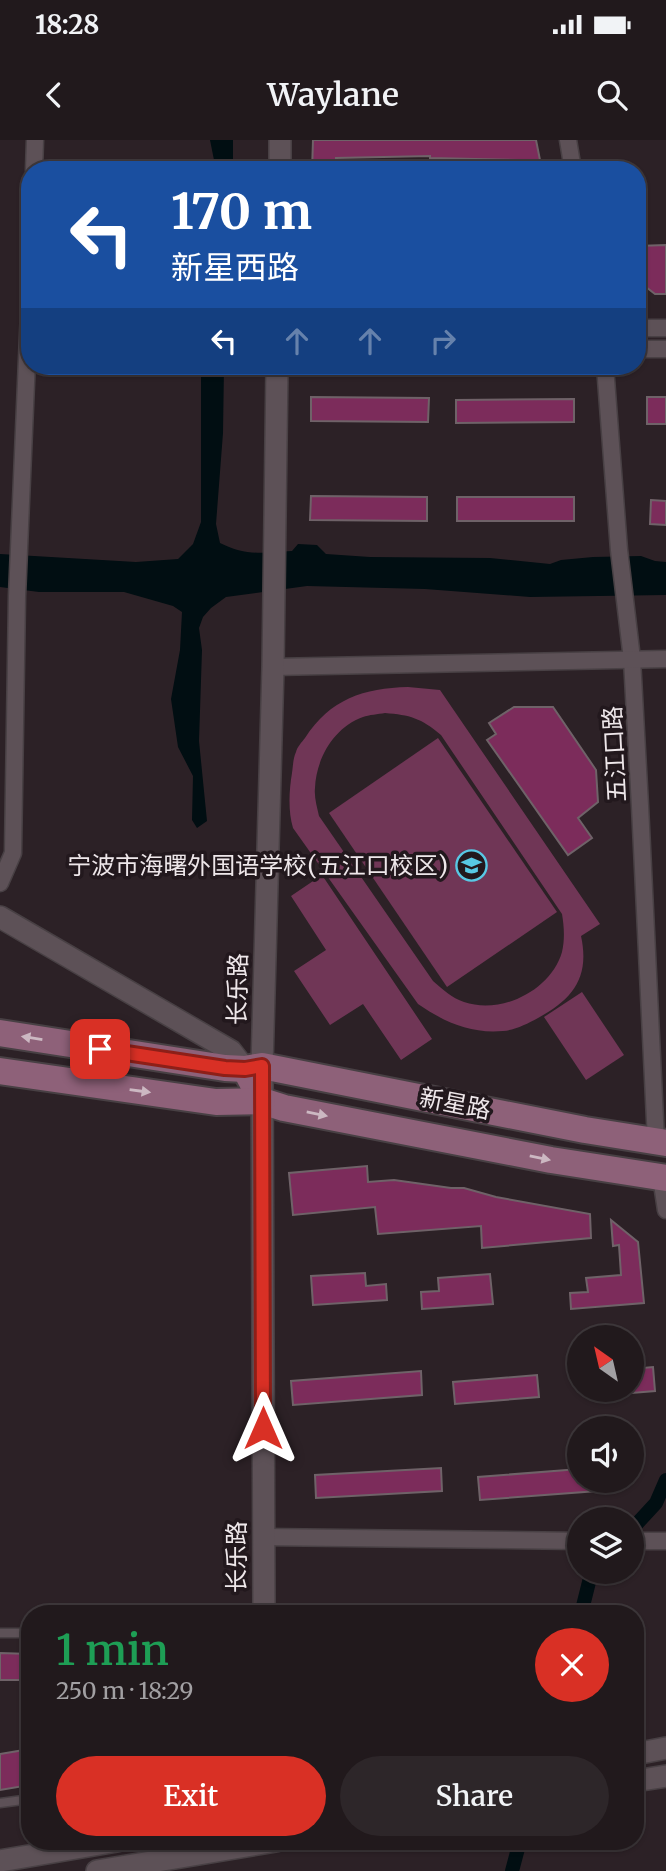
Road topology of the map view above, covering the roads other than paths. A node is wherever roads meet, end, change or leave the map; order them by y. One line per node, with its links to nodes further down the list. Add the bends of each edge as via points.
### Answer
1 (35, 140): 4 (street)
2 (280, 140): 5 (street)
3 (568, 140): 6 (street)
4 (34, 161)
5 (280, 161)
6 (572, 161)
7 (646, 328): 8 (street)
8 (666, 328)
9 (646, 349): 10 (street)
10 (666, 349)
11 (27, 375): 17 (street, via 13,853)
12 (277, 375): 16 (street, 长乐路)
13 (606, 375): 14 (street, 五江口路)
14 (632, 659): 15 (street); 16 (street); 23 (street, 五江口路)
15 (666, 659)
16 (273, 667): 20 (street, 长乐路)
17 (0, 883)
18 (0, 917): 20 (street)
19 (0, 1033): 20 (main road, 新星路, one-way to 19, via 225,1068)
20 (253, 1068): 22 (main road); 23 (main road, 新星路)
21 (0, 1072): 22 (main road, one-way to 22, via 216,1102)
22 (262, 1101): 24 (main road, one-way to 24, via 551,1160); 26 (street, 长乐路)
23 (661, 1142)
24 (664, 1177): 25 (street)
25 (666, 1210)
26 (264, 1537): 27 (street); 30 (street, 长乐路)
27 (567, 1541)
28 (644, 1541): 29 (street)
29 (666, 1541)
30 (264, 1605)
31 (0, 1633): 32 (lane)
32 (21, 1633)
33 (666, 1748): 34 (street)
34 (644, 1752)
35 (666, 1776): 36 (street)
36 (644, 1780)
37 (21, 1800): 38 (lane)
38 (0, 1803)
39 (48, 1850): 41 (street)
40 (222, 1850): 42 (street)
41 (0, 1861)
42 (97, 1871)

